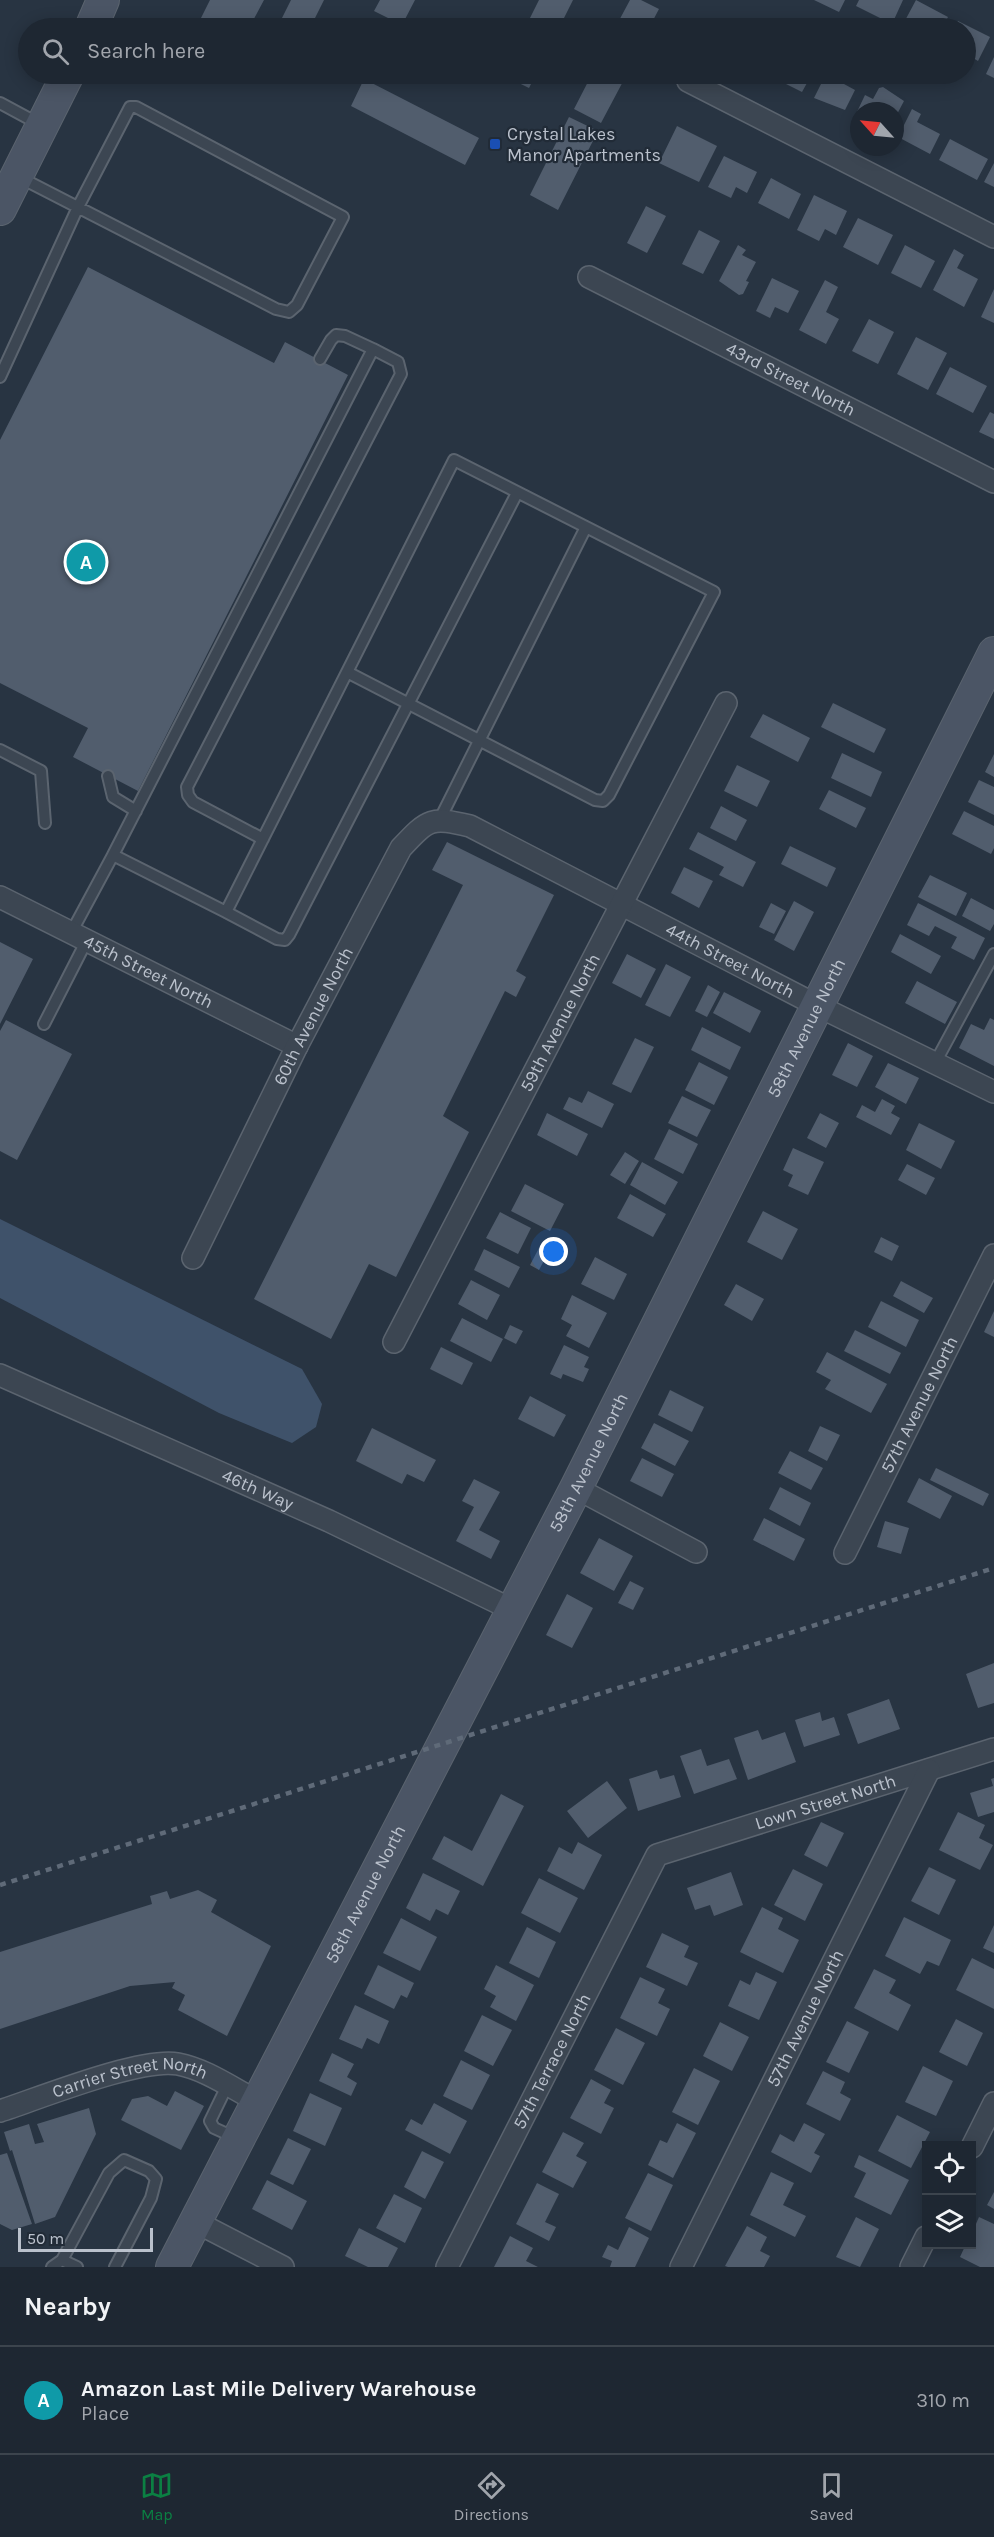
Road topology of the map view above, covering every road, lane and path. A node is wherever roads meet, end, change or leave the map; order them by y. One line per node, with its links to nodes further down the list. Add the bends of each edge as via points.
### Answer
1 (103, 0): 2 (street)
2 (95, 18)
3 (63, 84): 6 (street)
4 (694, 84): 10 (street)
5 (0, 103): 6 (lane)
6 (41, 125): 7 (street)
7 (16, 175): 8 (lane); 9 (street)
8 (78, 207): 8 (lane, via 276,309 289,312 297,305 343,217 136,107 130,107); 14 (lane)
9 (0, 209)
10 (994, 237)
11 (589, 277): 15 (street, 43rd Street North)
12 (373, 349): 13 (lane, via 336,335); 25 (lane); 28 (lane, via 398,362 400,374 187,788 193,802)
13 (320, 359)
14 (0, 377)
15 (994, 482)
16 (517, 493): 17 (lane); 19 (lane, via 454,460); 21 (lane)
17 (586, 527): 22 (lane); 22 (lane, via 714,592 603,801)
18 (994, 653): 35 (street, 58th Avenue North)
19 (347, 672): 21 (lane); 28 (lane)
20 (726, 703): 31 (street, 59th Avenue North)
21 (409, 704): 22 (lane); 32 (lane, via 290,935 285,940 278,939)
22 (480, 740): 26 (lane)
23 (0, 750): 27 (lane, via 41,771)
24 (108, 776): 25 (lane, via 113,797)
25 (136, 810): 29 (lane)
26 (440, 819): 31 (street, 44th Street North, via 470,826); 37 (street, 60th Avenue North, via 420,827 401,848)
27 (45, 823)
28 (263, 838): 32 (lane)
29 (113, 855): 32 (lane); 33 (lane)
30 (0, 897): 33 (street, 45th Street North)
31 (621, 904): 35 (street, 44th Street North); 42 (street, 59th Avenue North)
32 (226, 912)
33 (79, 936): 36 (lane); 37 (street, 45th Street North)
34 (994, 954): 38 (lane)
35 (818, 1006): 38 (street, 44th Street North); 44 (street, 58th Avenue North)
36 (44, 1024)
37 (297, 1046): 41 (street, 60th Avenue North)
38 (936, 1063): 39 (street, 44th Street North)
39 (994, 1092)
40 (994, 1255): 46 (street, 57th Avenue North)
41 (194, 1258)
42 (394, 1342)
43 (0, 1375): 47 (street, 46th Way, via 329,1521)
44 (576, 1488): 45 (street); 47 (street, 58th Avenue North)
45 (696, 1552)
46 (844, 1553)
47 (513, 1610): 52 (street, 58th Avenue North)
48 (994, 1749): 49 (street, Lown Street North)
49 (929, 1770): 50 (street, Lown Street North); 66 (street, 57th Avenue North)
50 (657, 1855): 65 (street, 57th Terrace North)
51 (227, 2086): 52 (street, Carrier Street North); 54 (street, Carrier Street North, via 179,2064 149,2064); 55 (lane, via 211,2117 211,2125)
52 (257, 2101): 55 (street, 58th Avenue North)
53 (994, 2103): 56 (street)
54 (0, 2111)
55 (238, 2139): 57 (street, 58th Avenue North)
56 (975, 2141)
57 (196, 2222): 63 (street, 58th Avenue North); 64 (street)
58 (922, 2246): 67 (street)
59 (62, 2260): 60 (lane); 61 (lane); 62 (lane, via 109,2173 123,2160 150,2171 156,2179 151,2198)
60 (52, 2267)
61 (77, 2267)
62 (115, 2267)
63 (172, 2267)
64 (284, 2267)
65 (447, 2267)
66 (681, 2267)
67 (911, 2267)

